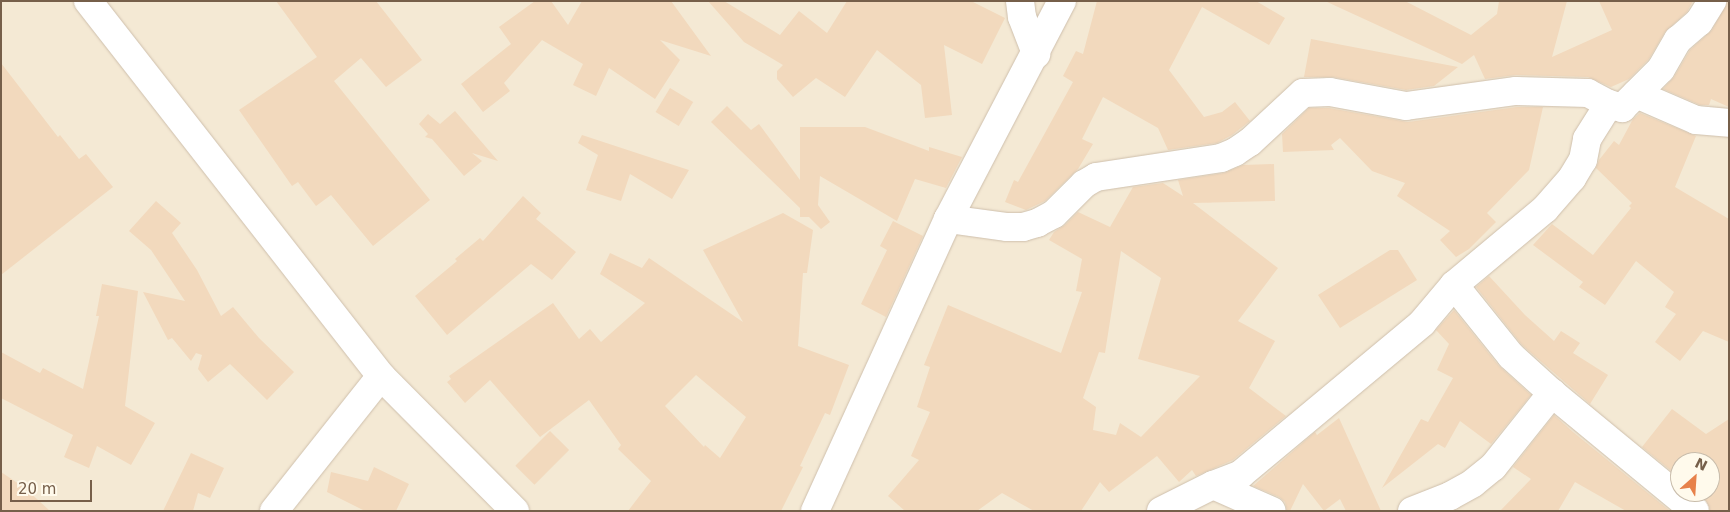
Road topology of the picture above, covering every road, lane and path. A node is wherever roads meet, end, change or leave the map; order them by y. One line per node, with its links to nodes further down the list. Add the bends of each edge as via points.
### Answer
1 (88, 1): 11 (street)
2 (1020, 1): 5 (street, via 1022,17)
3 (1062, 1): 5 (street)
4 (1712, 1): 6 (street, via 1698,22 1678,40 1661,69)
5 (1036, 54): 9 (street)
6 (1636, 94): 7 (street, via 1622,108); 8 (street, via 1696,120)
7 (1609, 104): 9 (street, via 1588,93 1516,91 1406,106 1330,92 1303,93 1250,142 1221,158 1096,177 1084,184 1054,214 1023,227); 10 (street, via 1587,139 1583,160 1559,195)
8 (1729, 123)
9 (948, 219): 16 (street)
10 (1454, 285): 12 (street, via 1511,356); 13 (street, via 1422,323 1241,474)
11 (381, 376): 14 (street); 15 (street)
12 (1552, 393): 19 (street, via 1493,467 1450,496); 20 (street)
13 (1213, 484): 17 (street); 18 (street)
14 (274, 511)
15 (514, 511)
16 (815, 511)
17 (1161, 511)
18 (1272, 511)
19 (1412, 511)
20 (1695, 511)

